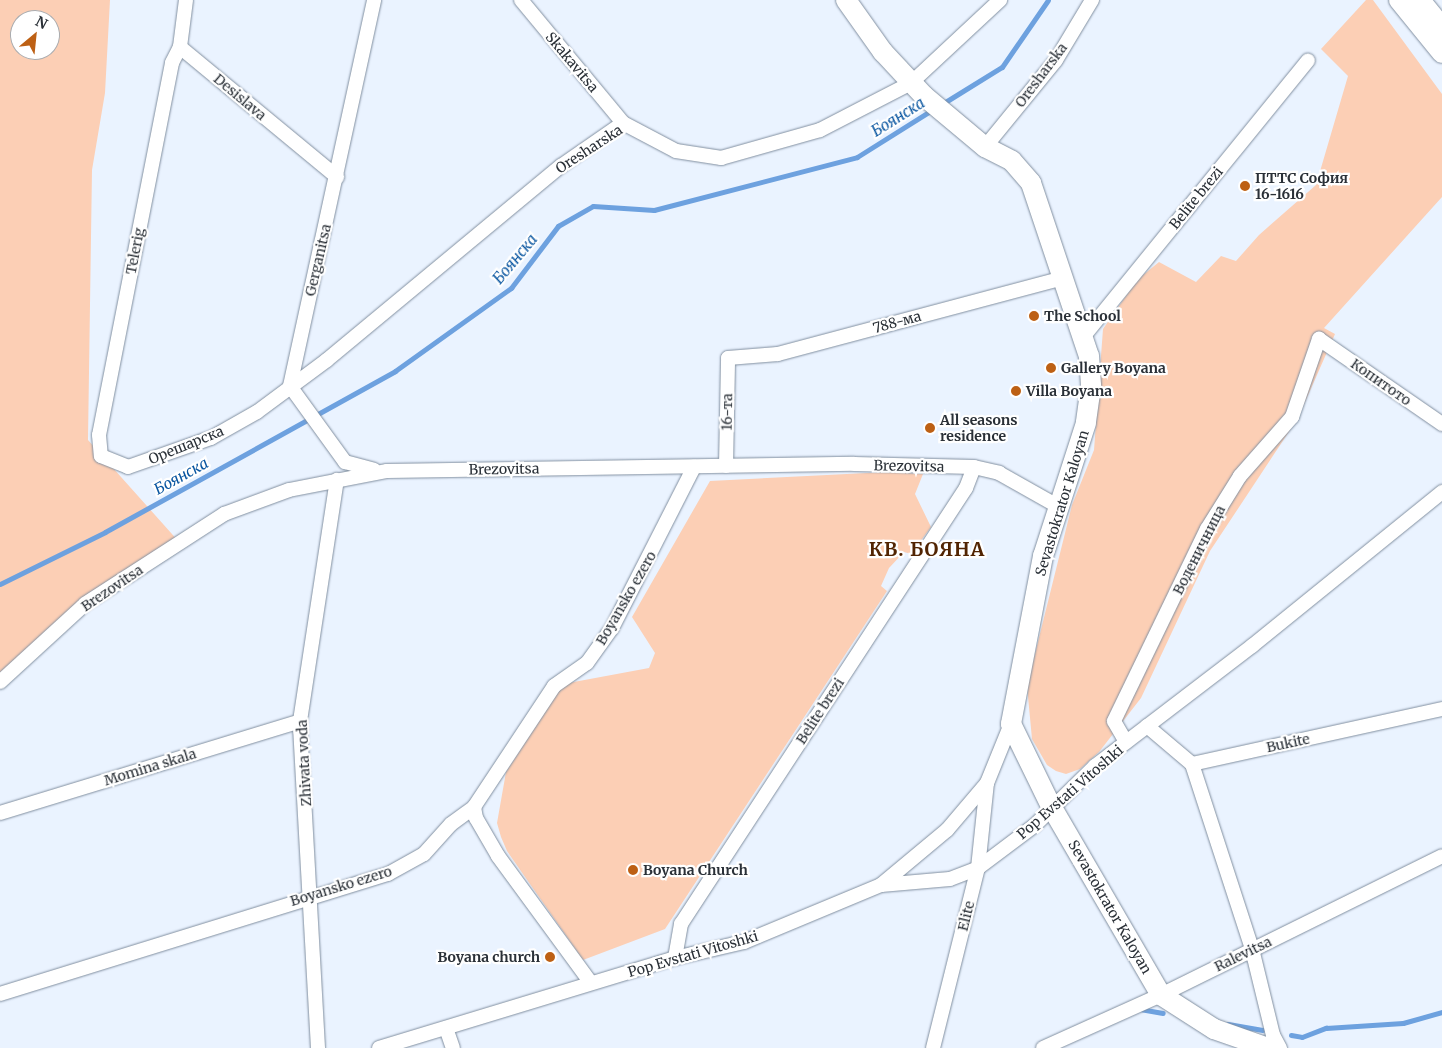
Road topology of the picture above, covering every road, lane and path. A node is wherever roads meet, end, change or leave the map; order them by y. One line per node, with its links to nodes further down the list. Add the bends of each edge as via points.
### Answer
1 (186, 0): 10 (street)
2 (374, 0): 16 (street, Gerganitsa)
3 (521, 0): 14 (street, Skakavitsa)
4 (846, 0): 13 (main road, Sevastokrator Kaloyan, via 883,52)
5 (1000, 0): 13 (street, Oresharska)
6 (1092, 0): 15 (street, Oresharska, via 1056,60)
7 (1399, 0): 11 (main road)
8 (1420, 0): 9 (main road)
9 (1442, 27)
10 (180, 47): 16 (street, Desislava); 23 (street, Telerig, via 172,63 99,435)
11 (1442, 53)
12 (1308, 60): 18 (street, Belite brezi)
13 (917, 89): 14 (street, Oresharska, via 820,130 721,158 676,151); 15 (main road, Sevastokrator Kaloyan)
14 (623, 123): 21 (street, Oresharska, via 561,166 327,360)
15 (985, 147): 17 (main road, Sevastokrator Kaloyan, via 1012,161 1031,183)
16 (337, 177): 21 (street, Gerganitsa)
17 (1064, 278): 18 (main road, Sevastokrator Kaloyan); 20 (street, 788-ма, via 778,354)
18 (1084, 336): 30 (main road, Sevastokrator Kaloyan, via 1091,371 1090,404)
19 (1319, 339): 22 (street, Копитото); 36 (street, Воденичница, via 1292,417 1240,476 1207,529 1114,721)
20 (728, 358): 25 (street, 16-та)
21 (290, 386): 23 (street, Орешарска, via 257,412 211,438 128,467); 27 (street, via 345,462 365,469)
22 (1442, 424)
23 (101, 456)
24 (694, 466): 25 (street, Brezovitsa); 27 (street, Brezovitsa); 40 (street, Boyansko ezero, via 612,628 587,663 554,686)
25 (726, 466): 26 (street, Brezovitsa)
26 (974, 467): 30 (street, Brezovitsa, via 998,473); 47 (street, Belite brezi, via 966,488 681,924)
27 (387, 471): 28 (street, Brezovitsa)
28 (337, 480): 31 (street, Brezovitsa, via 289,490 224,514 85,604); 33 (street, Zhivata voda)
29 (1442, 492): 35 (street, Pop Evstati Vitoshki)
30 (1061, 508): 34 (main road, Sevastokrator Kaloyan, via 1044,556)
31 (0, 682)
32 (1442, 709): 37 (street, Bukite)
33 (300, 721): 41 (street, Momina skala); 45 (street, Zhivata voda)
34 (1012, 724): 38 (street); 39 (main road, Sevastokrator Kaloyan)
35 (1148, 726): 36 (street, Pop Evstati Vitoshki); 37 (street)
36 (1126, 742): 39 (street, Pop Evstati Vitoshki)
37 (1192, 764): 46 (street)
38 (987, 783): 43 (street, Elite); 44 (street, via 947,830)
39 (1051, 806): 43 (street, Pop Evstati Vitoshki, via 1034,826); 50 (main road, Sevastokrator Kaloyan)
40 (474, 807): 45 (street, Boyansko ezero, via 451,824 424,854 408,864 388,874); 48 (street, via 476,818 498,856)
41 (0, 813)
42 (1442, 856): 46 (street, Ralevitsa)
43 (978, 868): 44 (street, Pop Evstati Vitoshki, via 950,879); 55 (street, Elite)
44 (880, 885): 47 (street, Pop Evstati Vitoshki, via 744,942)
45 (311, 895): 49 (street, Boyansko ezero); 52 (street, Zhivata voda)
46 (1252, 949): 50 (street, Ralevitsa); 58 (street, via 1273,1035)
47 (675, 958): 48 (street, Pop Evstati Vitoshki)
48 (591, 983): 51 (street, Pop Evstati Vitoshki)
49 (0, 994)
50 (1161, 994): 56 (street, Ralevitsa); 57 (main road, Sevastokrator Kaloyan, via 1214,1028)
51 (446, 1028): 53 (street, Pop Evstati Vitoshki); 54 (street)
52 (318, 1048)
53 (379, 1048)
54 (453, 1048)
55 (933, 1048)
56 (1043, 1048)
57 (1268, 1048)
58 (1280, 1048)

